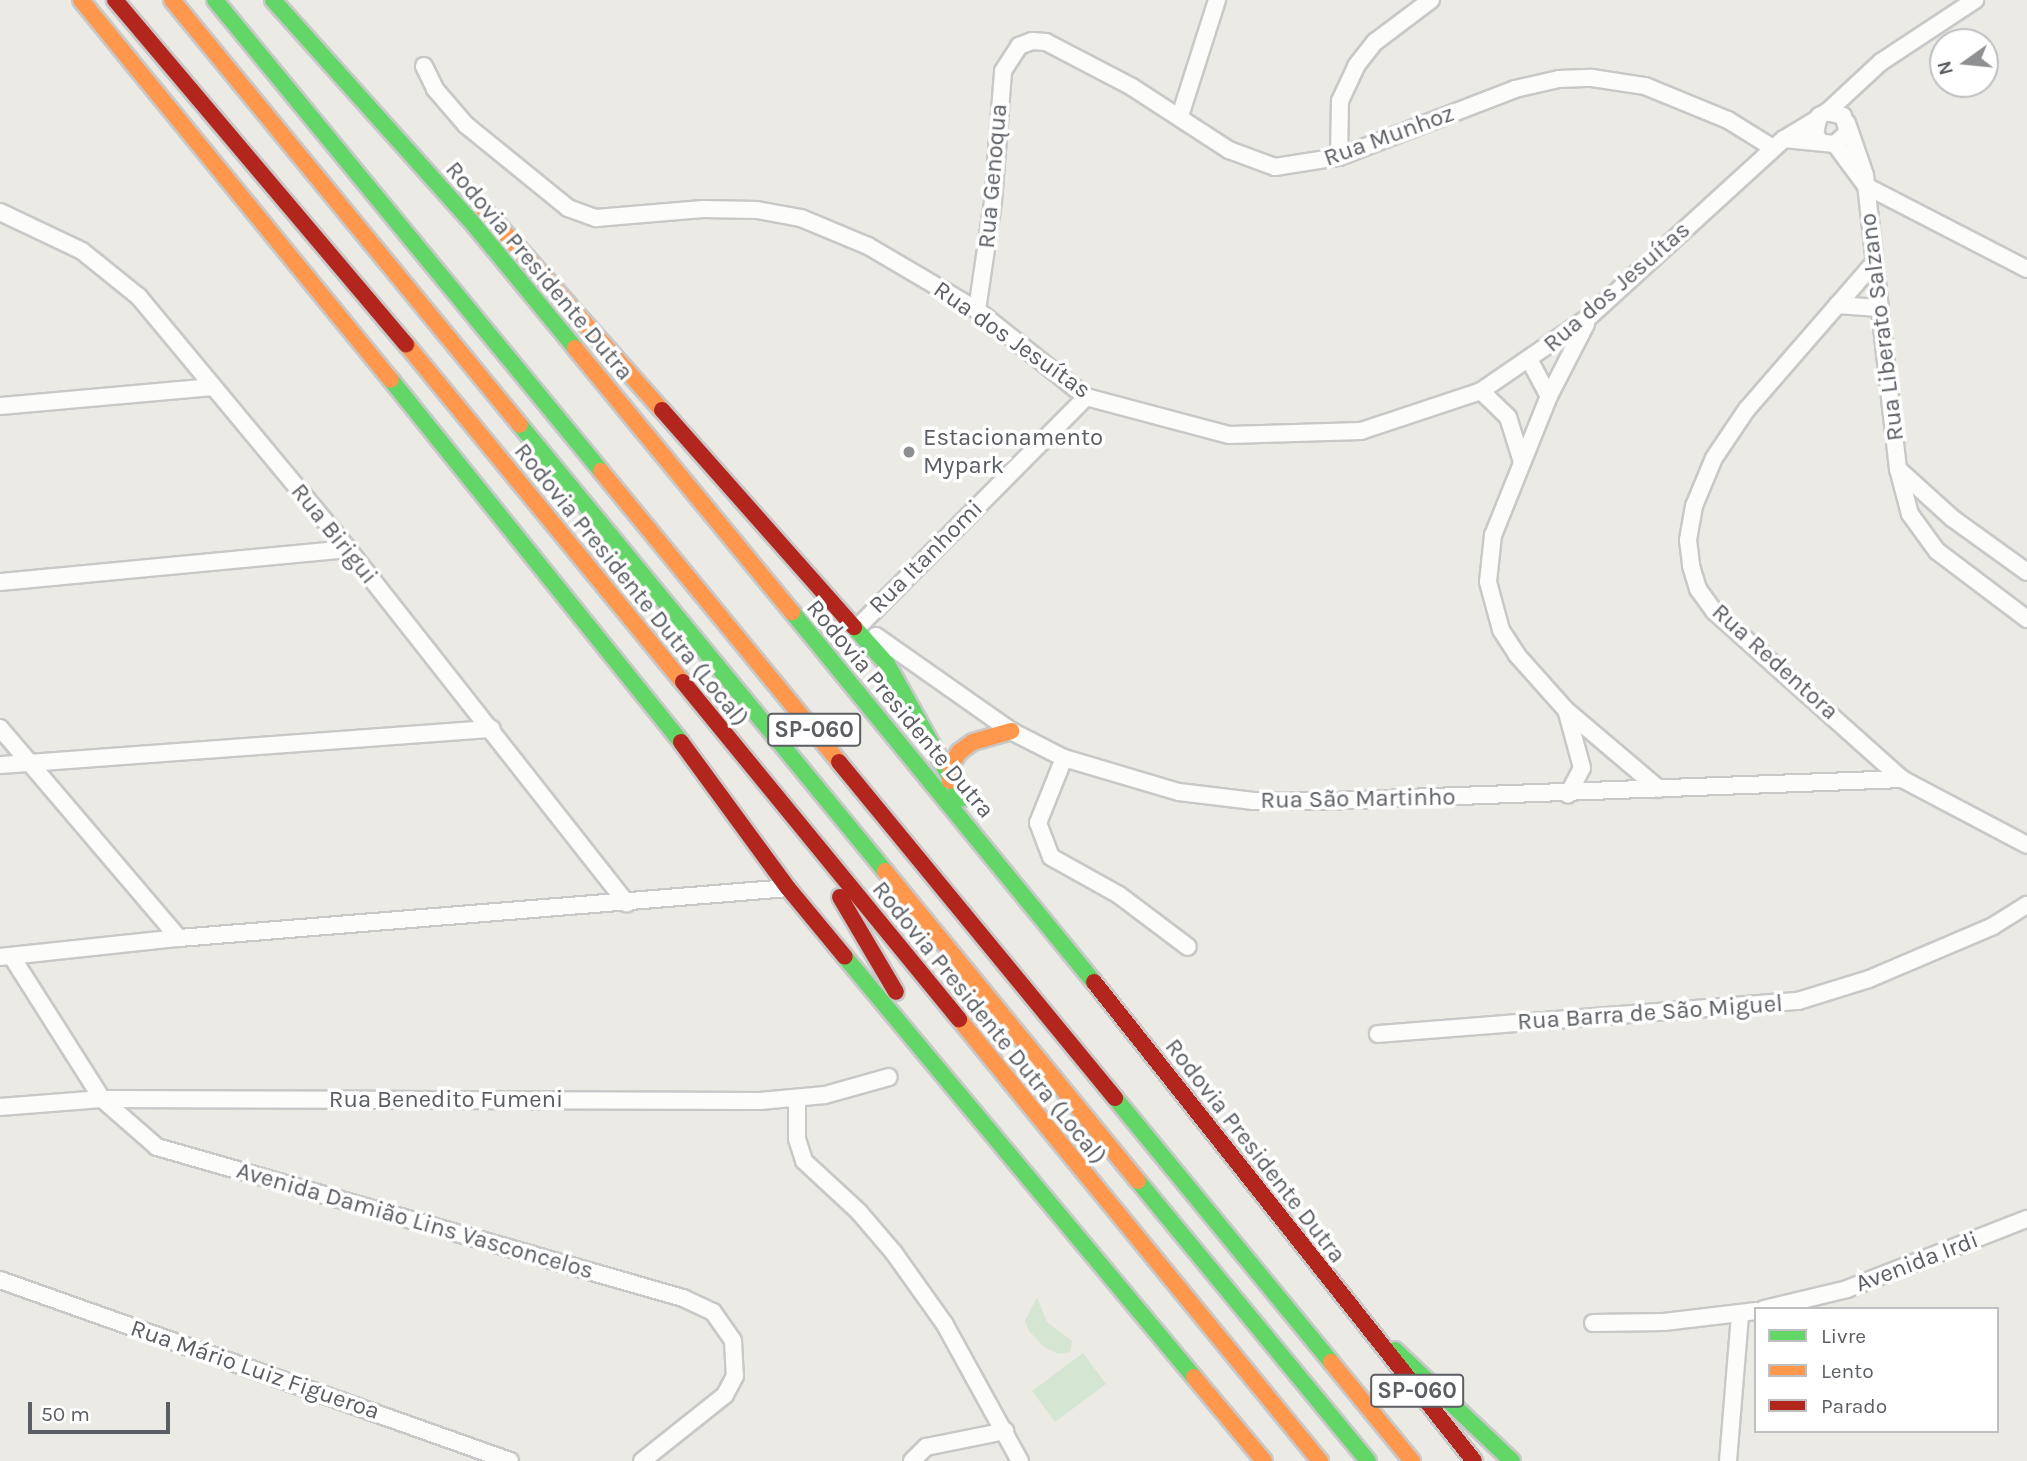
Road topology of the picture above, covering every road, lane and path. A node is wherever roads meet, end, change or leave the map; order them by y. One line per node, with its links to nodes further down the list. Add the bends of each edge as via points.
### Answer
1 (81, 0): 55 (main road, via 642,689)
2 (115, 0): 52 (main road, Rodovia Presidente Dutra (Local) / SP-060, via 362,290)
3 (172, 0): 80 (main road, SP-060)
4 (215, 0): 81 (main road, SP-060)
5 (273, 0): 9 (main road, Rodovia Presidente Dutra / SP-060)
6 (1217, 0): 14 (street)
7 (1431, 0): 19 (street, via 1375,42 1356,66 1340,101)
8 (1975, 0): 12 (street, Rua dos Jesuítas)
9 (308, 43): 40 (main road, via 344,58); 54 (main road, Rodovia Presidente Dutra / SP-060, via 470,220)
10 (1019, 46): 14 (street, Rua Munhoz, via 1046,42); 26 (street, Rua Genoqua, via 1003,71 993,202)
11 (424, 66): 26 (street, Rua dos Jesuítas, via 435,89 466,125 568,208 596,218 703,209 757,210 801,218 868,246)
12 (1872, 69): 13 (street, Rua dos Jesuítas); 15 (street, Rua dos Jesuítas)
13 (1822, 115): 15 (street); 16 (street, via 1815,133); 17 (street, Rua dos Jesuítas)
14 (1180, 116): 19 (street, Rua Munhoz, via 1251,162 1275,167)
15 (1845, 120): 18 (street, via 1848,132); 20 (street, Rua Liberato Salzano)
16 (1819, 140): 17 (street); 18 (street)
17 (1779, 144): 19 (street, Rua Munhoz, via 1645,86 1592,78 1559,79 1516,89); 27 (street, Rua dos Jesuítas)
18 (1836, 144): 20 (street, Rua Liberato Salzano)
19 (1339, 157)
20 (1866, 186): 22 (street); 23 (street, Rua Liberato Salzano)
21 (0, 212): 29 (street, Rua Birigui, via 82,251 113,274 139,297)
22 (2022, 260)
23 (1874, 263): 24 (street, Rua Redentora); 25 (street, Rua Liberato Salzano)
24 (1837, 305): 25 (street); 48 (street, Rua Redentora, via 1747,409 1713,458 1694,506 1688,540 1691,566 1698,589 1714,611)
25 (1879, 308): 35 (street, Rua Liberato Salzano)
26 (977, 310): 32 (street, Rua dos Jesuítas)
27 (1589, 317): 28 (street, Rua dos Jesuítas); 31 (street)
28 (1530, 361): 30 (street, Rua dos Jesuítas); 31 (street)
29 (213, 387): 33 (street); 36 (street, Rua Birigui)
30 (1481, 391): 32 (street, Rua dos Jesuítas, via 1361,431 1276,436 1193,429); 34 (street, via 1508,417)
31 (1549, 396): 34 (street)
32 (1086, 397): 40 (street, Rua Itanhomi)
33 (0, 406)
34 (1521, 462): 41 (street, via 1493,535 1488,582 1501,630)
35 (1898, 469): 37 (street, via 1952,518); 39 (street, Rua Liberato Salzano, via 1910,514 1923,536)
36 (348, 550): 38 (street); 43 (street, Rua Birigui)
37 (2027, 572)
38 (0, 582)
39 (2027, 619)
40 (858, 626): 44 (street, Rua São Martinho); 49 (main road, via 922,721)
41 (1566, 710): 50 (street); 51 (street, via 1582,768)
42 (0, 727): 46 (street)
43 (492, 729): 46 (street); 56 (street, Rua Birigui)
44 (1011, 731): 45 (street, Rua São Martinho); 49 (main road, via 973,742 959,752 951,765)
45 (1064, 758): 51 (street, Rua São Martinho, via 1179,792 1253,801); 59 (street, via 1038,823 1051,857 1119,895)
46 (28, 763): 47 (street); 58 (street)
47 (0, 765)
48 (1902, 779): 50 (street, Rua São Martinho); 53 (street, Rua Redentora)
49 (950, 781): 54 (main road)
50 (1659, 789): 51 (street, Rua São Martinho)
51 (1569, 794)
52 (811, 842): 66 (main road, via 876,964); 79 (main road, Rodovia Presidente Dutra (Local) / SP-060)
53 (2027, 845)
54 (1014, 882): 71 (main road, Rodovia Presidente Dutra / SP-060)
55 (788, 888): 56 (street); 66 (main road)
56 (627, 903): 58 (street)
57 (2027, 905): 61 (street, Rua Barra de São Miguel, via 1993,926 1869,979 1798,1001)
58 (180, 938): 60 (street)
59 (1188, 947)
60 (6, 957): 63 (street, Avenida Damião Lins Vasconcelos)
61 (1378, 1034)
62 (889, 1077): 64 (street, Rua Benedito Fumeni)
63 (102, 1099): 64 (street, Rua Benedito Fumeni); 65 (street, Rua Benedito Fumeni); 75 (street, Avenida Damião Lins Vasconcelos, via 157,1147 670,1294 713,1312 733,1341 735,1376 725,1395)
64 (797, 1099): 73 (street, via 797,1146 804,1161 859,1212 894,1253 944,1323)
65 (0, 1107)
66 (1013, 1157): 78 (main road)
67 (2027, 1219): 69 (street, Avenida Irdi, via 1847,1289)
68 (0, 1280): 74 (street, Rua Mário Luiz Figueroa)
69 (1772, 1307)
70 (1748, 1312): 72 (street); 84 (street)
71 (1360, 1321): 82 (main road, Rodovia Presidente Dutra / SP-060); 83 (main road, via 1425,1374)
72 (1593, 1323)
73 (1005, 1431): 76 (street, via 926,1447); 77 (street)
74 (510, 1461)
75 (642, 1461)
76 (912, 1461)
77 (1020, 1461)
78 (1264, 1461)
79 (1320, 1461)
80 (1368, 1461)
81 (1412, 1461)
82 (1474, 1461)
83 (1512, 1461)
84 (1728, 1461)

